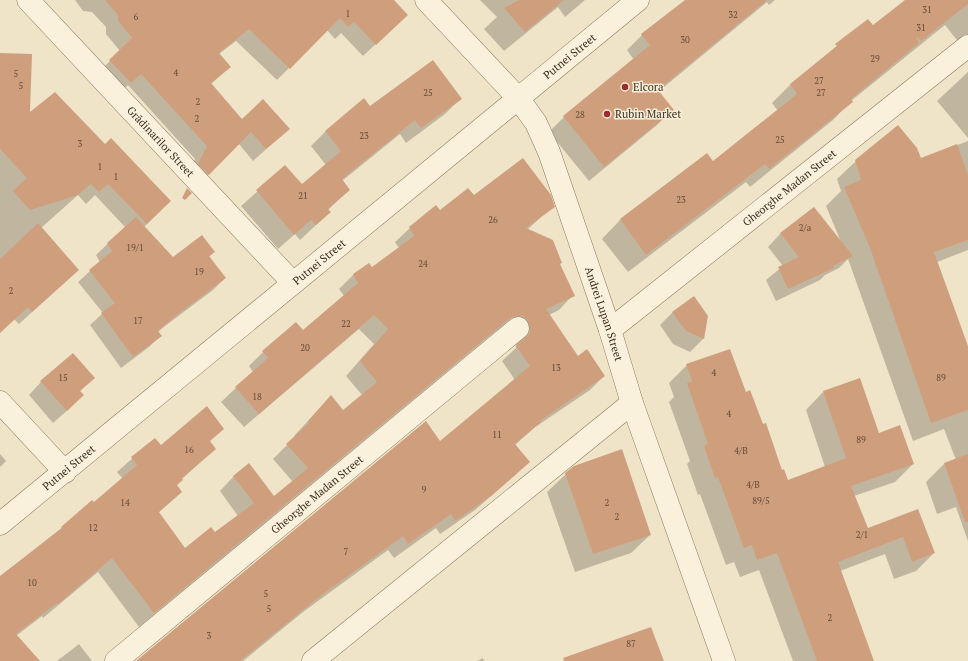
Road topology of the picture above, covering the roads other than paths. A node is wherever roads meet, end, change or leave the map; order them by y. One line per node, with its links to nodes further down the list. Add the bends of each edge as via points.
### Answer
1 (28, 0): 6 (street, Grădinarilor Street)
2 (426, 0): 5 (street, Andrei Lupan Street)
3 (638, 0): 5 (street, Putnei Street)
4 (968, 46): 8 (street, Gheorghe Madan Street)
5 (518, 98): 6 (street, Putnei Street); 8 (street, Andrei Lupan Street, via 536,123 549,152)
6 (293, 283): 11 (street, Putnei Street)
7 (518, 328): 13 (street, Gheorghe Madan Street)
8 (610, 330): 10 (street, Andrei Lupan Street)
9 (0, 402): 11 (street)
10 (632, 403): 14 (street); 15 (street, Andrei Lupan Street)
11 (65, 472): 12 (street, Putnei Street)
12 (0, 524)
13 (116, 661)
14 (313, 661)
15 (724, 661)

